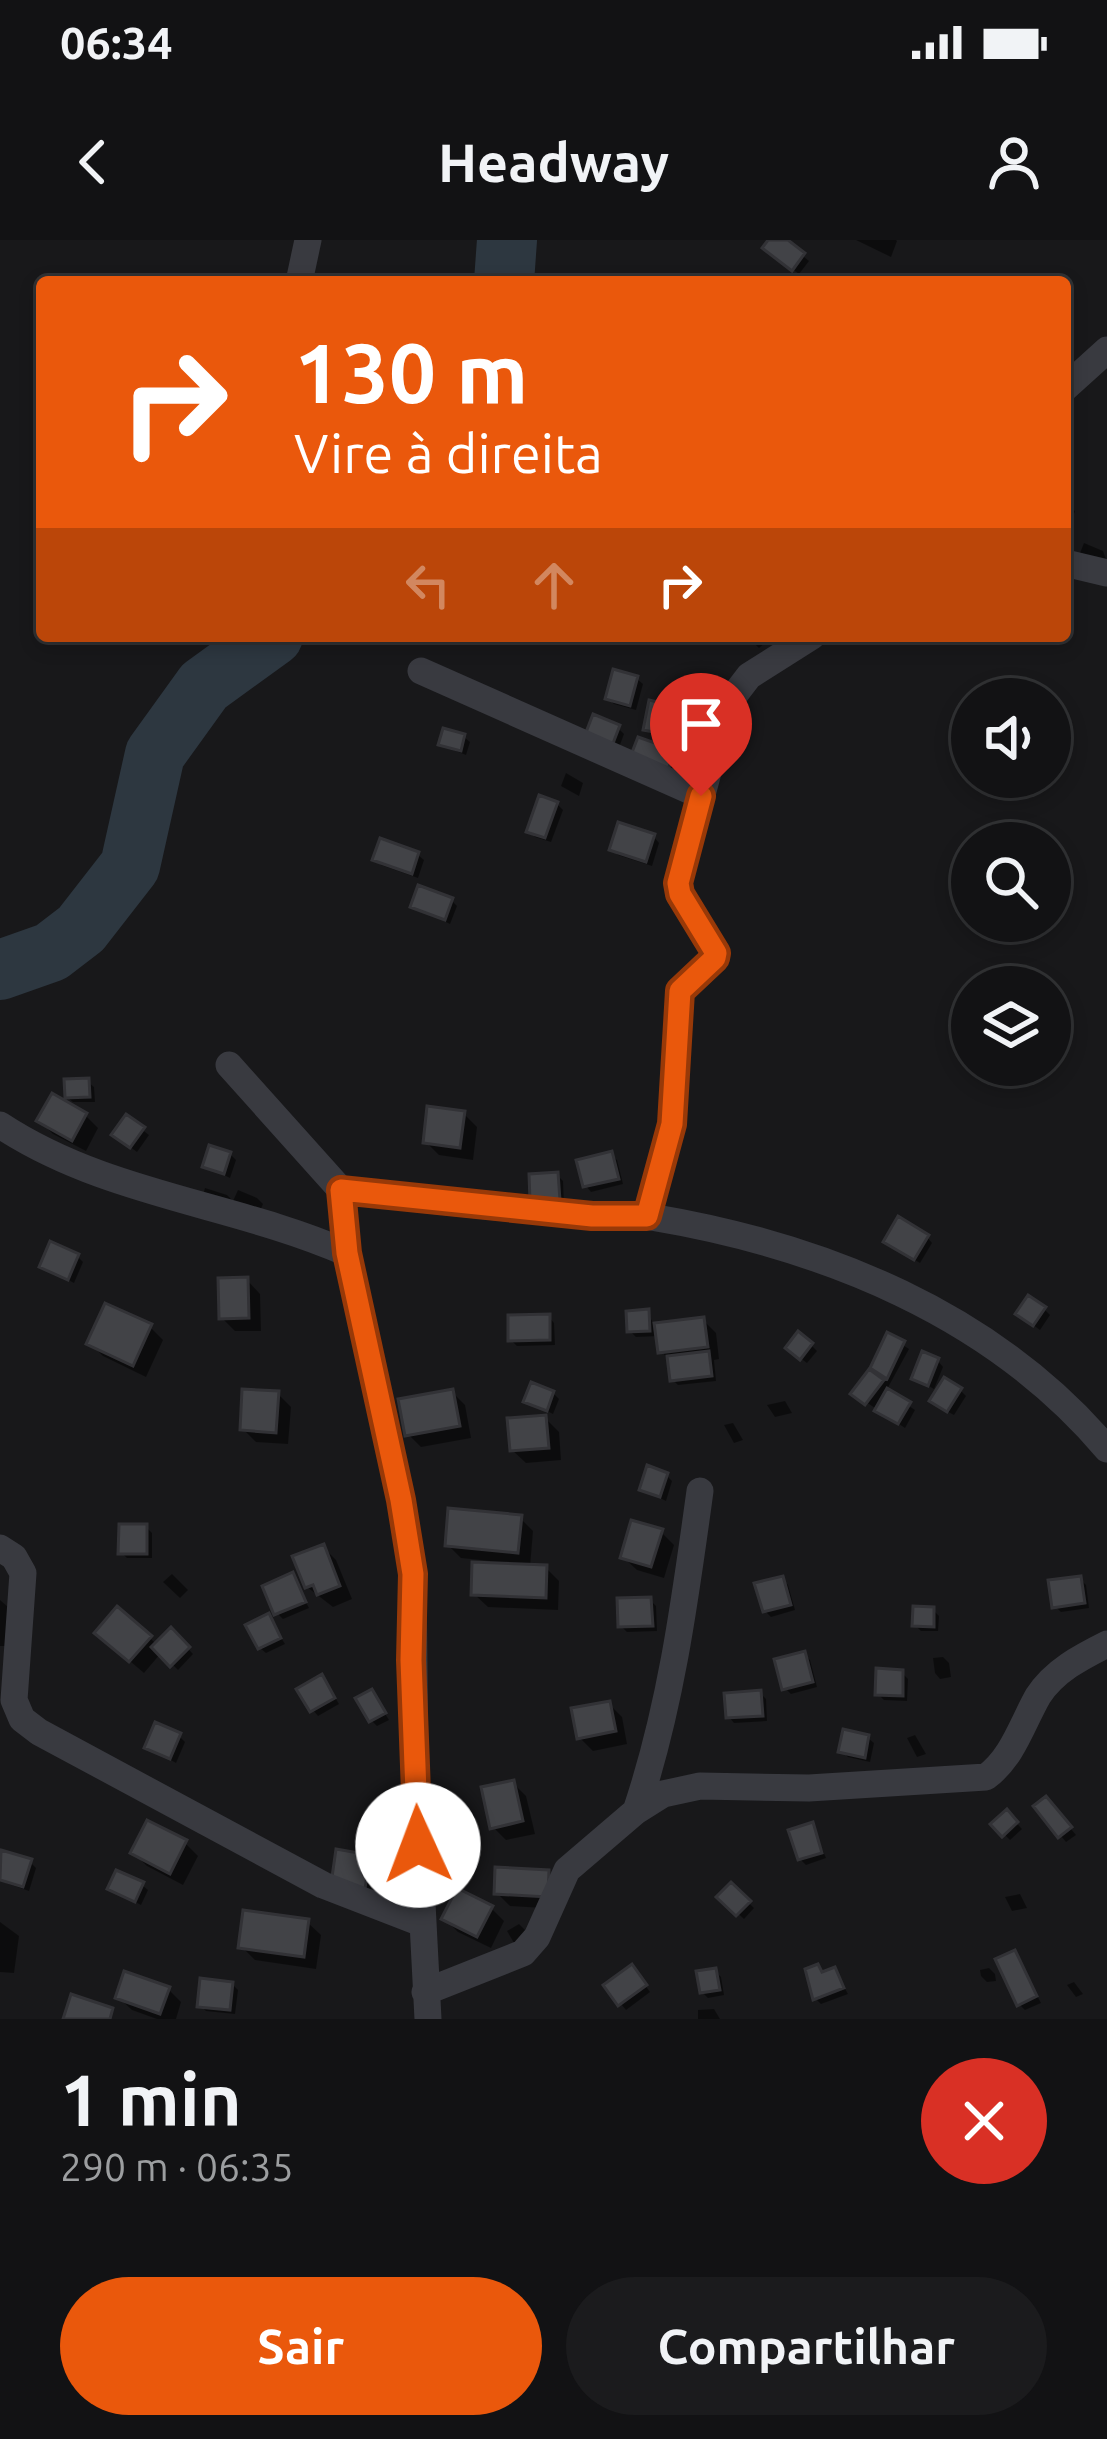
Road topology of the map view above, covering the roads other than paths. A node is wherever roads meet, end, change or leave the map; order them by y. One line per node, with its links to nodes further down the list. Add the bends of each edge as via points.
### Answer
1 (308, 240): 2 (street)
2 (300, 276)
3 (1107, 350): 4 (street)
4 (1071, 383)
5 (1071, 564): 6 (street)
6 (1107, 573)
7 (802, 642): 9 (street, via 735,689)
8 (421, 671): 9 (street)
9 (701, 796): 13 (street, via 678,883 716,953 680,991 672,1124)
10 (229, 1065): 12 (street)
11 (0, 1125): 14 (street, via 93,1174 283,1226)
12 (341, 1190): 13 (street); 14 (street)
13 (647, 1216): 15 (street, via 790,1250 927,1303 1052,1391)
14 (347, 1253): 20 (street, via 413,1574)
15 (1107, 1449)
16 (700, 1491): 19 (street, via 679,1647)
17 (0, 1548): 20 (street, via 23,1573 14,1700 22,1719 322,1886)
18 (1107, 1644): 19 (street, via 1052,1678 986,1777 700,1786)
19 (635, 1811): 21 (street, via 568,1870 523,1953)
20 (421, 1923): 21 (street)
21 (427, 2006)

